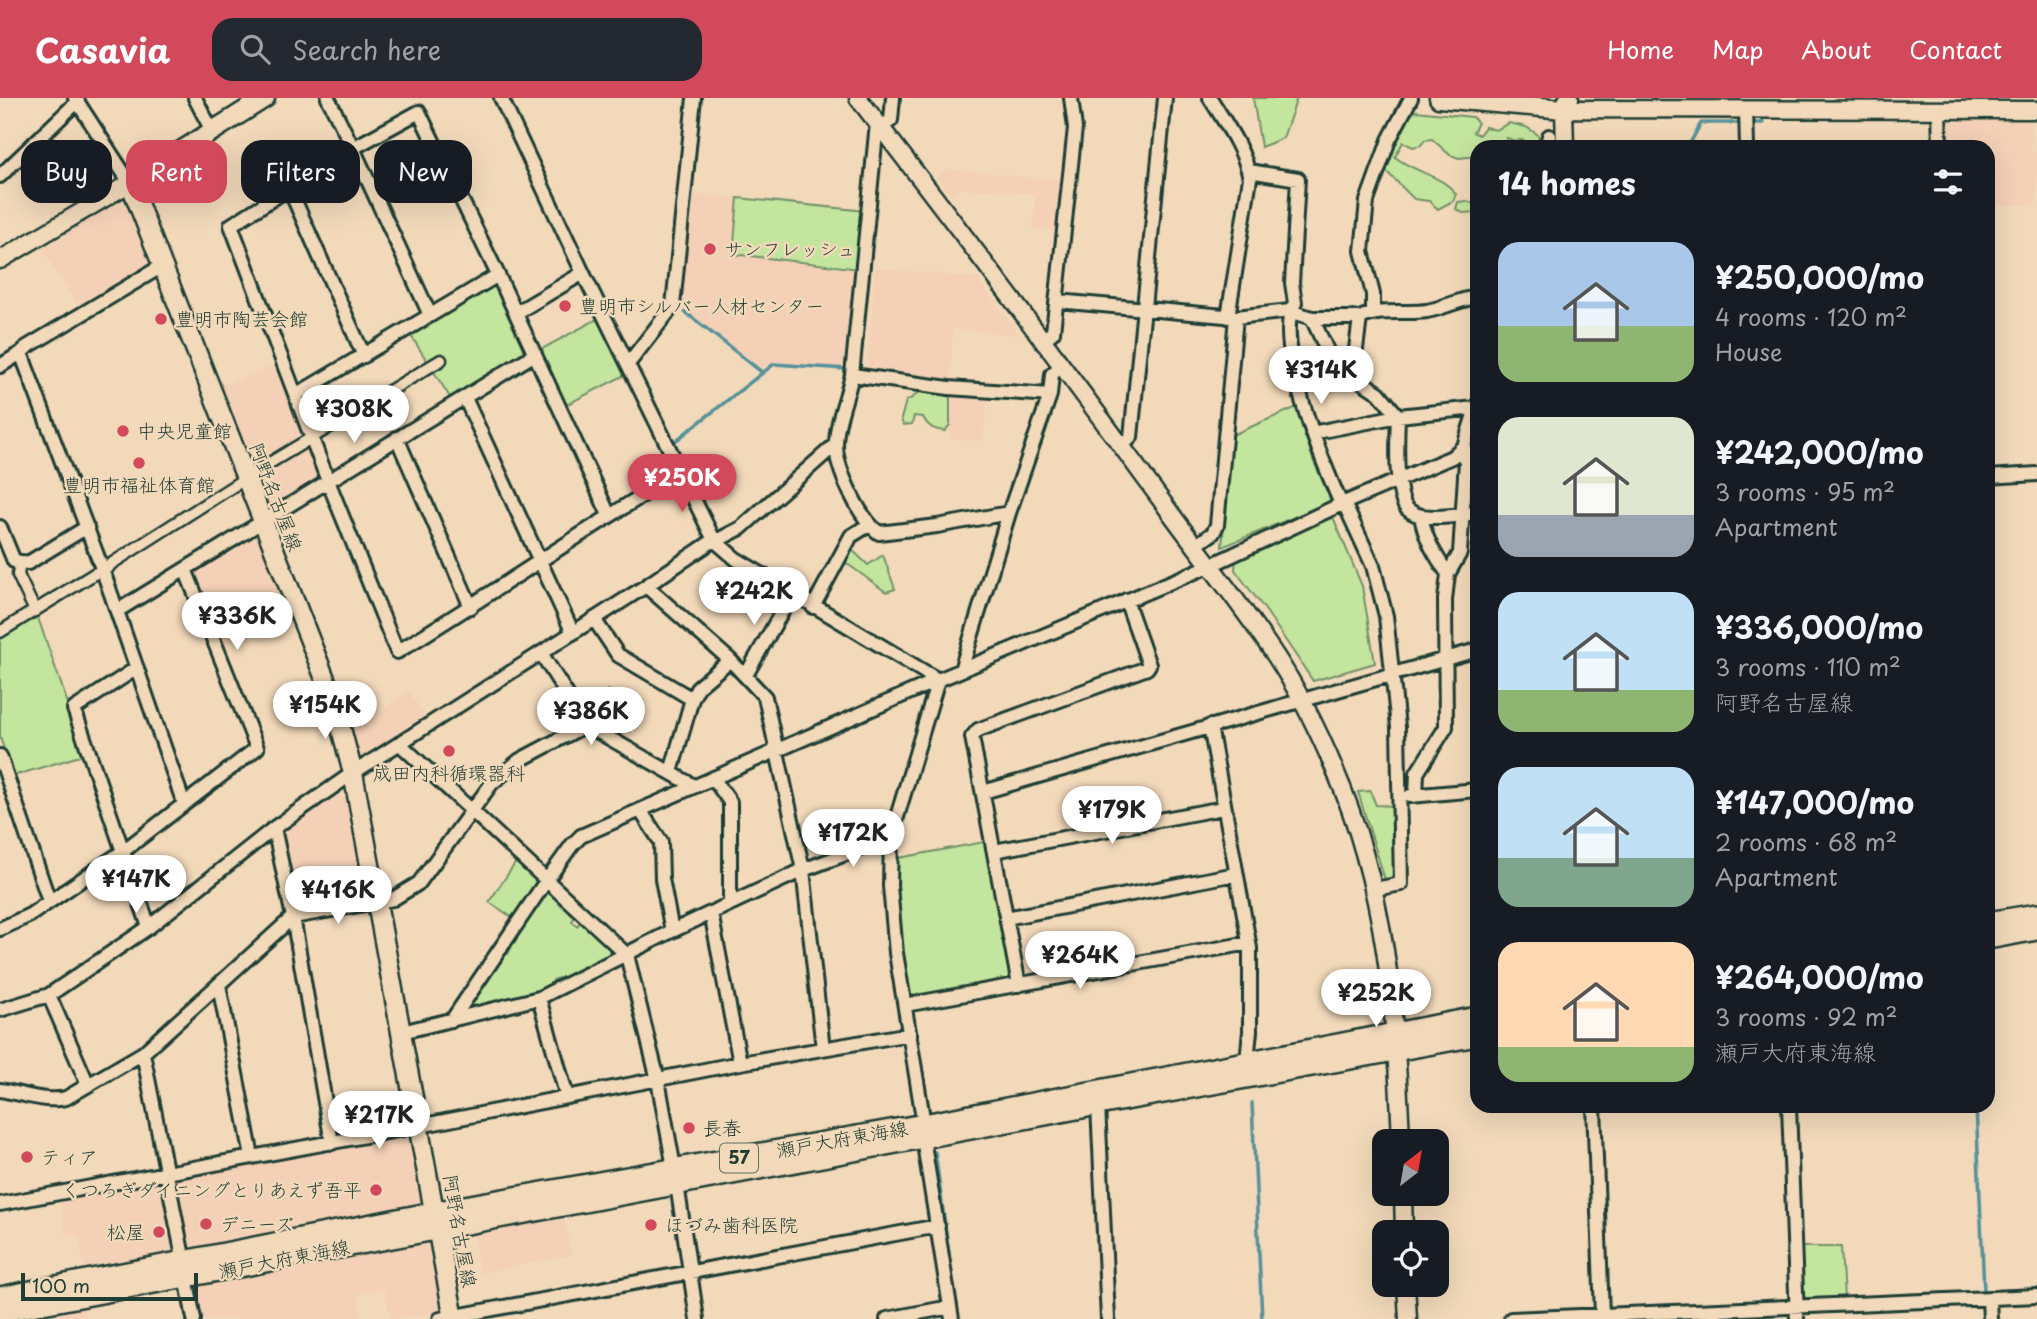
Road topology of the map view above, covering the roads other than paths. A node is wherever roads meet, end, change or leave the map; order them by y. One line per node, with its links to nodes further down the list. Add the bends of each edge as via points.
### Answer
1 (195, 98): 21 (street)
2 (265, 98): 21 (main road)
3 (328, 98): 23 (street)
4 (501, 98): 38 (street)
5 (694, 98): 55 (street, via 673,306)
6 (858, 98): 20 (street)
7 (893, 98): 20 (street, via 891,120)
8 (1071, 98): 41 (street, via 1075,128)
9 (1165, 98): 42 (street)
10 (1210, 98): 29 (street)
11 (1411, 98): 44 (street, via 1389,139 1367,201 1362,251)
12 (1439, 98): 15 (main road)
13 (77, 100): 30 (street); 31 (street)
14 (1841, 103): 17 (street); 18 (street)
15 (1566, 104): 17 (street); 24 (street)
16 (1975, 104): 18 (street); 19 (street)
17 (1746, 108): 25 (street)
18 (1939, 109): 26 (street)
19 (2037, 110)
20 (879, 125): 50 (street); 59 (street)
21 (212, 131): 22 (main road)
22 (198, 140)
23 (349, 140)
24 (1565, 140)
25 (1747, 140)
26 (1940, 140)
27 (360, 144): 39 (street, via 419,112)
28 (360, 163): 46 (street)
29 (1249, 171): 43 (street, via 1298,179 1295,303); 47 (street)
30 (0, 176)
31 (126, 177)
32 (126, 185): 36 (street)
33 (138, 203): 37 (main road, 阿野名古屋線)
34 (268, 203): 60 (street, via 231,225)
35 (296, 203): 53 (street)
36 (0, 259)
37 (162, 266): 51 (street); 86 (main road, 阿野名古屋線)
38 (583, 273): 45 (street); 55 (street)
39 (498, 275): 45 (street); 46 (street)
40 (1470, 299): 44 (street, via 1430,310)
41 (1057, 300): 42 (street); 50 (street, via 1053,332)
42 (1144, 309): 47 (street); 70 (street, via 1131,437)
43 (1290, 311): 47 (street); 48 (street); 65 (street, via 1292,356)
44 (1373, 312): 49 (street)
45 (516, 313): 52 (street)
46 (430, 315): 53 (street)
47 (1232, 317): 91 (street, via 1217,525)
48 (1312, 318): 49 (street); 58 (street, via 1331,359)
49 (1360, 318): 58 (street)
50 (1042, 341): 57 (street)
51 (21, 353): 56 (street); 89 (street)
52 (535, 354): 62 (street); 84 (street)
53 (364, 356): 60 (street)
54 (441, 360): 67 (street)
55 (628, 364): 73 (street)
56 (0, 366)
57 (1061, 366): 61 (street, via 1052,374); 70 (street)
58 (1349, 368): 64 (street, via 1350,374 1379,393)
59 (852, 375): 61 (street); 69 (street)
60 (296, 395): 67 (street)
61 (1050, 396): 81 (street)
62 (465, 398): 68 (street); 92 (street)
63 (1470, 408): 64 (street)
64 (1398, 416): 65 (street); 78 (street)
65 (1311, 433): 80 (street)
66 (1470, 433): 71 (street)
67 (312, 437): 74 (street); 77 (street)
68 (397, 438): 77 (street); 101 (street)
69 (836, 444): 87 (street, via 849,492); 90 (street, via 741,528)
70 (1122, 446): 91 (street)
71 (1460, 451): 72 (street); 78 (street); 82 (street, via 1466,461)
72 (1470, 453)
73 (679, 472): 84 (street); 90 (street)
74 (253, 473)
75 (2037, 474): 76 (street)
76 (1995, 477)
77 (328, 481): 86 (street); 101 (street, via 397,652)
78 (1399, 481): 80 (street); 85 (street, via 1404,506)
79 (237, 483): 96 (street)
80 (1342, 503): 94 (street); 115 (street, via 1373,566 1386,616)
81 (1009, 513): 87 (street, via 879,533); 113 (street)
82 (1463, 514): 83 (street); 85 (street); 97 (street, via 1460,553)
83 (1470, 514)
84 (609, 515): 92 (street)
85 (1421, 516): 97 (street, via 1432,551)
86 (262, 521): 95 (street); 125 (main road, 阿野名古屋線, via 333,699)
87 (869, 525): 102 (street, via 850,536)
88 (0, 527): 93 (street, via 14,561)
89 (87, 527): 93 (street); 96 (street)
90 (715, 540): 98 (street); 99 (street)
91 (1195, 546): 94 (street)
92 (541, 560): 101 (street); 107 (street)
93 (20, 563): 103 (street, via 18,575)
94 (1209, 566): 100 (street); 118 (street, via 1276,657)
95 (185, 569): 104 (street); 132 (street, via 257,748)
96 (103, 570): 103 (street); 104 (street)
97 (1448, 574): 111 (street)
98 (646, 586): 105 (street); 110 (street)
99 (792, 594): 102 (street); 114 (street)
100 (1126, 600): 113 (street); 129 (street, via 1147,668 978,730 972,737)
101 (471, 607)
102 (813, 607): 116 (street)
103 (35, 611): 106 (street)
104 (117, 611): 112 (street)
105 (594, 619): 107 (street); 117 (street, via 618,655)
106 (0, 631)
107 (573, 633): 109 (street)
108 (1470, 652): 111 (street)
109 (541, 653): 119 (street); 121 (street)
110 (730, 660): 114 (street); 117 (street, via 698,687)
111 (1446, 660): 115 (street); 130 (street, via 1446,727 1417,773)
112 (137, 668): 132 (street); 139 (street, via 74,709)
113 (961, 670): 116 (street)
114 (746, 675): 122 (street, via 765,696)
115 (1392, 675): 118 (street); 131 (street)
116 (938, 680): 122 (street); 137 (street)
117 (692, 699): 124 (street)
118 (1302, 701): 120 (street); 143 (street, via 1335,769)
119 (586, 725): 124 (street); 134 (street, via 520,760 492,783)
120 (1210, 726): 129 (street); 133 (street)
121 (400, 744): 125 (street); 134 (street)
122 (777, 751): 126 (street); 140 (street)
123 (0, 756): 144 (street)
124 (671, 772): 127 (street)
125 (353, 773): 136 (street); 145 (main road, 阿野名古屋線)
126 (713, 778): 127 (street); 146 (street, via 730,802)
127 (694, 786): 135 (street)
128 (1470, 791): 130 (street)
129 (983, 792): 138 (street)
130 (1416, 795): 131 (street)
131 (1399, 797): 143 (street, via 1401,884)
132 (184, 804): 139 (street)
133 (1223, 808): 138 (street); 141 (street)
134 (471, 810): 142 (street); 145 (street, via 419,883 393,899)
135 (640, 810): 142 (street, via 581,836); 155 (street, via 661,842 662,879)
136 (274, 828): 149 (street); 152 (street)
137 (891, 838): 140 (street); 163 (street, via 890,886)
138 (994, 851): 150 (street)
139 (122, 852): 144 (street); 152 (street)
140 (803, 870): 146 (street); 171 (street)
141 (1236, 874): 150 (street); 157 (street)
142 (546, 881): 158 (street); 166 (street)
143 (1375, 889): 170 (street)
144 (49, 901): 153 (street)
145 (378, 902): 149 (street); 167 (main road, 阿野名古屋線)
146 (730, 904): 147 (street)
147 (711, 913): 155 (street); 174 (street)
148 (2037, 914): 151 (main road)
149 (293, 917): 159 (street); 185 (street)
150 (1006, 918): 160 (street)
151 (1995, 921)
152 (149, 927): 161 (street)
153 (0, 929)
154 (2037, 930): 156 (main road)
155 (672, 931): 158 (street)
156 (1995, 938)
157 (1249, 943): 160 (street); 173 (street)
158 (627, 955): 162 (street); 175 (street)
159 (219, 985): 172 (street); 186 (street)
160 (1019, 985): 163 (street)
161 (49, 995): 164 (street); 176 (street)
162 (539, 998): 166 (street); 178 (street)
163 (905, 1005): 168 (street)
164 (0, 1010)
165 (1470, 1019): 170 (main road, 瀬戸大府東海線 / 57)
166 (452, 1020): 167 (street)
167 (401, 1032): 182 (main road, 阿野名古屋線)
168 (910, 1034): 171 (street); 184 (street)
169 (1470, 1037): 170 (main road, 瀬戸大府東海線 / 57)
170 (1395, 1042): 173 (main road, 瀬戸大府東海線 / 57); 179 (main road, 瀬戸大府東海線 / 57); 183 (street)
171 (823, 1049): 174 (street)
172 (144, 1054): 176 (street); 187 (street)
173 (1247, 1061): 184 (main road, 瀬戸大府東海線 / 57)
174 (740, 1063): 175 (street)
175 (658, 1080): 178 (street); 188 (street)
176 (88, 1085): 177 (street, via 54,1101)
177 (0, 1090)
178 (567, 1097): 182 (street)
179 (1098, 1105): 184 (main road, 瀬戸大府東海線 / 57); 206 (street)
180 (1594, 1113): 201 (street)
181 (1789, 1113): 200 (street)
182 (419, 1126): 185 (street); 190 (main road, 阿野名古屋線)
183 (1400, 1129)
184 (923, 1131): 188 (main road, 瀬戸大府東海線 / 57); 191 (street)
185 (332, 1143): 186 (street)
186 (252, 1157): 187 (street)
187 (168, 1173): 189 (street); 192 (street)
188 (676, 1177): 190 (main road, 瀬戸大府東海線 / 57); 193 (street)
189 (0, 1204)
190 (437, 1221): 192 (main road, 瀬戸大府東海線 / 57); 202 (main road, 阿野名古屋線)
191 (938, 1226): 193 (street); 199 (street)
192 (185, 1270): 195 (main road, 瀬戸大府東海線 / 57); 198 (main road, 瀬戸大府東海線 / 57); 203 (street)
193 (691, 1271): 202 (street); 204 (street)
194 (2037, 1296): 197 (street)
195 (0, 1297)
196 (1407, 1297): 207 (street)
197 (1989, 1298): 200 (street); 209 (street)
198 (0, 1312)
199 (951, 1313): 205 (street)
200 (1797, 1313): 201 (street)
201 (1602, 1315): 208 (street)
202 (449, 1318)
203 (194, 1319)
204 (697, 1319)
205 (887, 1319)
206 (1108, 1319)
207 (1408, 1319)
208 (1511, 1319)
209 (1990, 1319)

